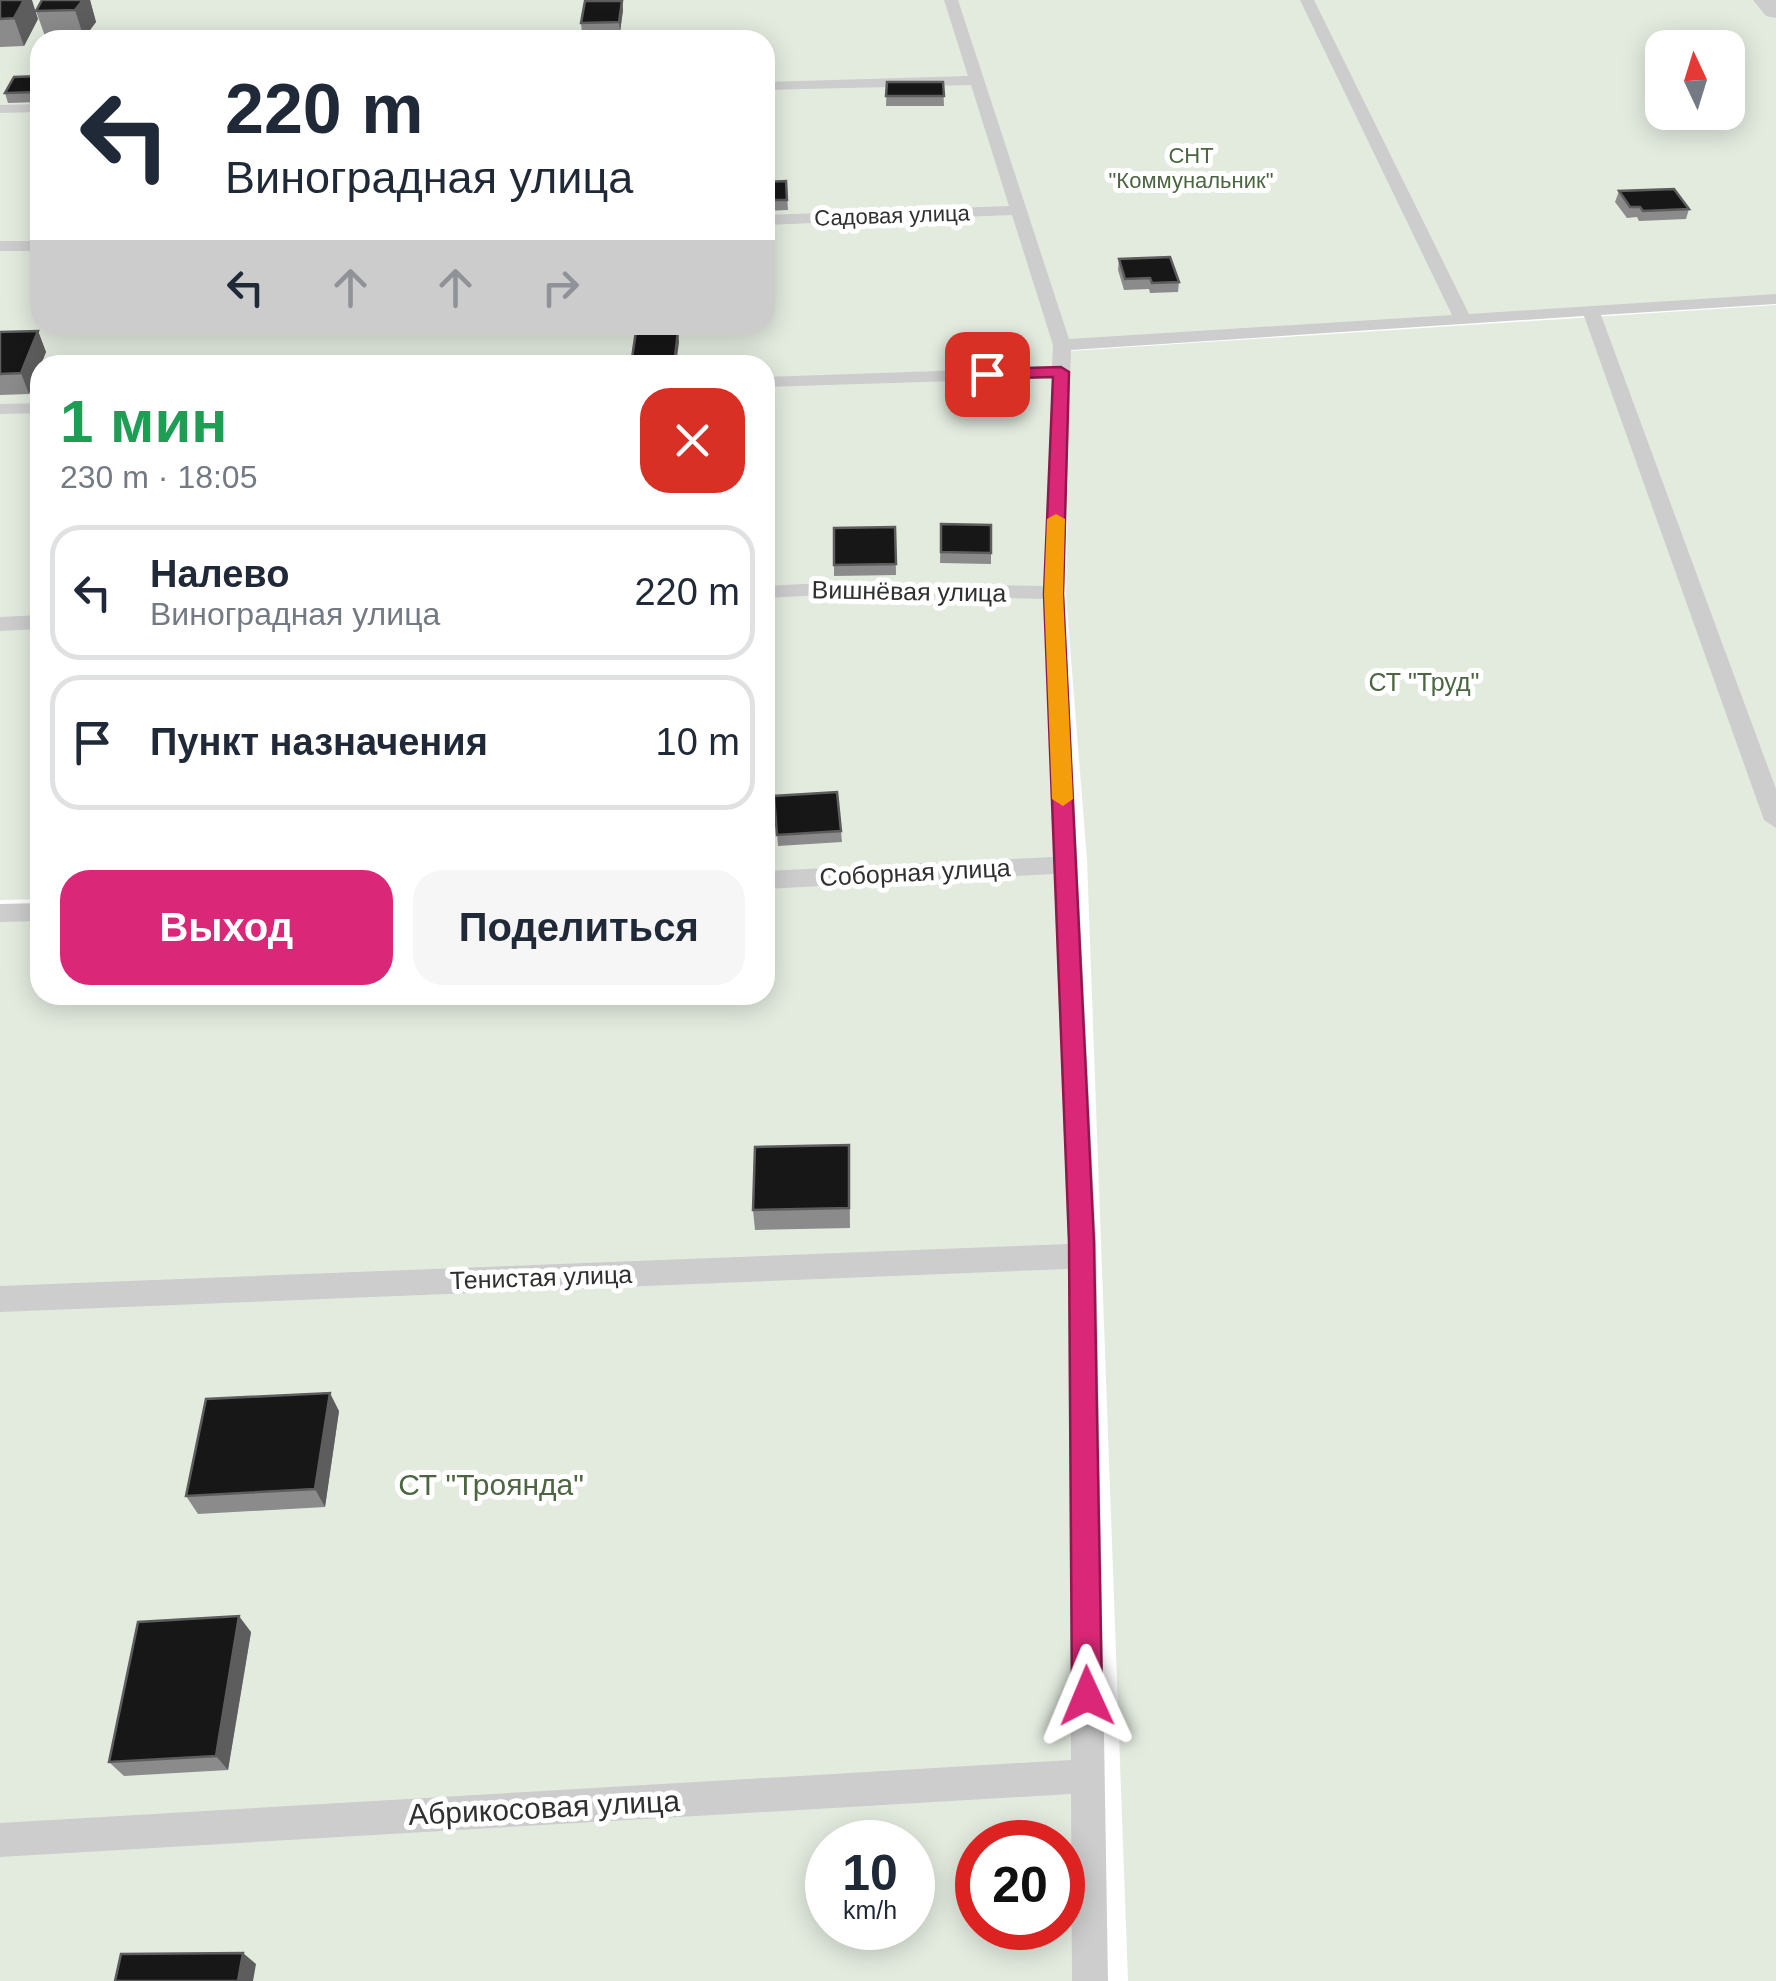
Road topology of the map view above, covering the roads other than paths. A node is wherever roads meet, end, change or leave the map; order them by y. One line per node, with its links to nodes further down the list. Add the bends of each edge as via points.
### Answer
1 (952, 0): 5 (lane)
2 (1306, 0): 15 (lane)
3 (1768, 0): 4 (street)
4 (1776, 10)
5 (977, 80): 6 (lane); 9 (lane)
6 (775, 86)
7 (30, 108): 8 (lane)
8 (0, 109)
9 (1019, 210): 10 (lane, Садовая улица); 16 (lane)
10 (775, 220)
11 (0, 246): 12 (lane)
12 (30, 246)
13 (1776, 299): 14 (lane)
14 (1591, 311): 15 (lane); 24 (lane)
15 (1463, 319): 16 (lane)
16 (1061, 359): 17 (lane); 21 (lane)
17 (775, 381)
18 (30, 408): 19 (lane)
19 (0, 409)
20 (775, 591): 21 (lane, Вишнёвая улица)
21 (1054, 594): 25 (lane)
22 (30, 622): 23 (lane)
23 (0, 624)
24 (1776, 820)
25 (1066, 864): 26 (lane, Соборная улица); 29 (lane)
26 (775, 879)
27 (30, 912): 28 (lane)
28 (0, 914)
29 (1082, 1256): 30 (lane, Тенистая улица); 31 (lane)
30 (0, 1299)
31 (1088, 1776): 32 (lane, Абрикосовая улица); 33 (lane)
32 (0, 1840)
33 (1090, 1981)

